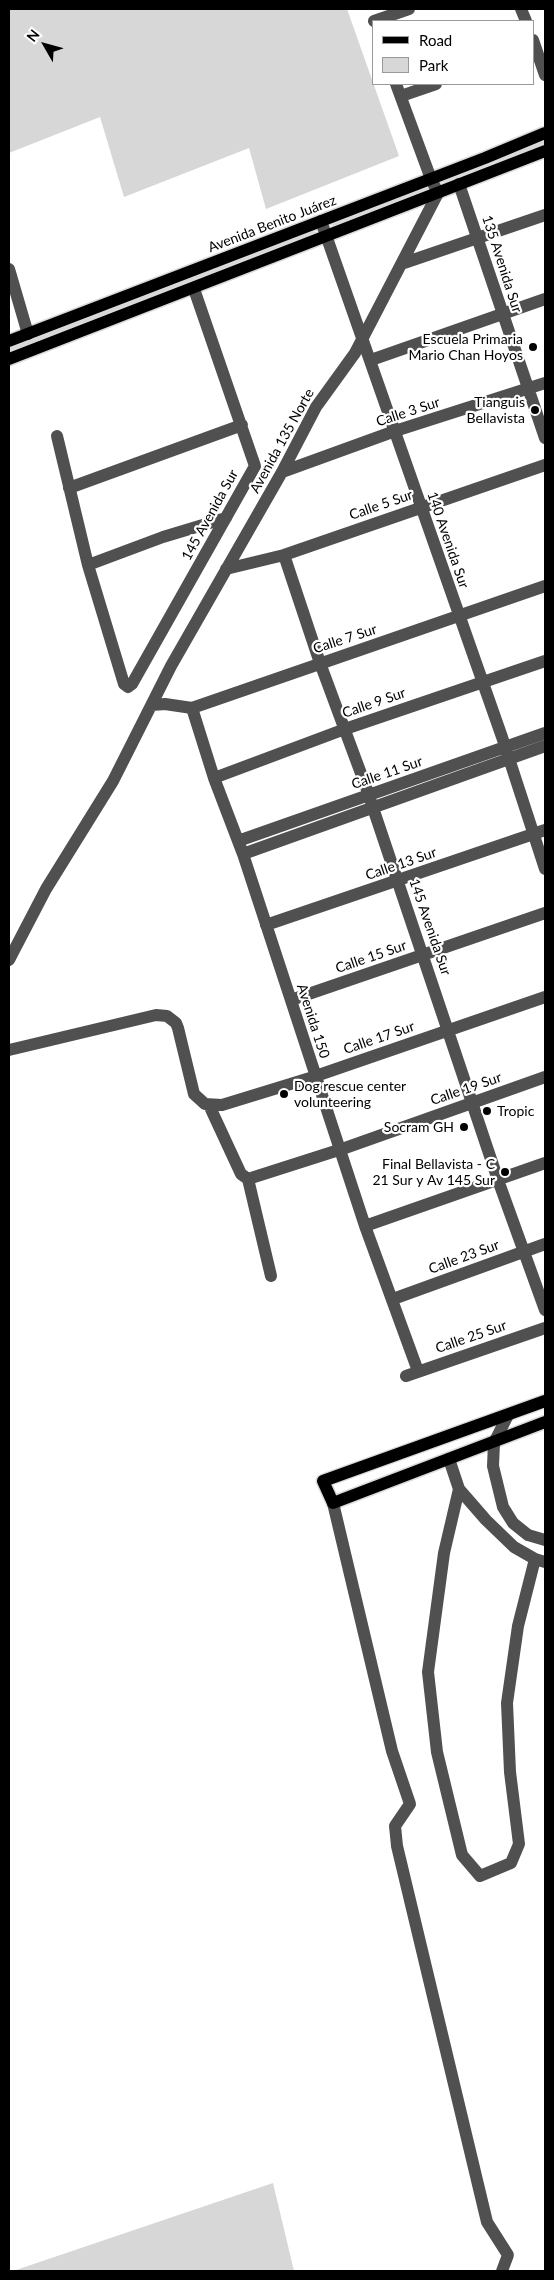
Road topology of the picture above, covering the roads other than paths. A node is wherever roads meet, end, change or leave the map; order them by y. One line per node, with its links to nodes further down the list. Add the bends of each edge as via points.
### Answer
1 (409, 9): 2 (street)
2 (377, 20)
3 (537, 47): 4 (street)
4 (545, 75)
5 (430, 85): 6 (street)
6 (399, 90): 9 (street)
7 (545, 133): 9 (main road, Avenida Benito Juárez)
8 (545, 151): 10 (main road)
9 (431, 179): 11 (street); 13 (main road, Avenida Benito Juárez)
10 (460, 184): 11 (main road); 15 (street, 135 Avenida Sur)
11 (438, 193): 14 (main road); 16 (street, Avenida 135 Norte)
12 (545, 215): 15 (street)
13 (321, 221): 14 (street, 140 Avenida Sur); 21 (main road, Avenida Benito Juárez)
14 (327, 236): 18 (main road); 22 (street, 140 Avenida Sur)
15 (479, 239): 16 (street); 20 (street, 135 Avenida Sur)
16 (404, 263): 22 (street, Avenida 135 Norte)
17 (9, 269): 21 (street)
18 (194, 289): 24 (main road); 28 (street, 145 Avenida Sur)
19 (545, 299): 20 (street)
20 (503, 314): 25 (street); 27 (street, 135 Avenida Sur)
21 (28, 334): 23 (main road, Avenida Benito Juárez)
22 (364, 338): 25 (street, 140 Avenida Sur); 33 (street, Avenida 135 Norte, via 316,406)
23 (9, 341)
24 (9, 359)
25 (371, 360): 29 (street, 140 Avenida Sur)
26 (545, 383): 27 (street, Calle 3 Sur)
27 (528, 389): 29 (street, Calle 3 Sur); 31 (street, 135 Avenida Sur)
28 (242, 426): 34 (street); 36 (street, 145 Avenida Sur, via 255,466)
29 (395, 431): 33 (street, Calle 3 Sur); 35 (street, 140 Avenida Sur)
30 (57, 436): 34 (street)
31 (545, 438)
32 (545, 465): 35 (street, Calle 5 Sur)
33 (282, 472): 39 (street, Avenida 135 Norte)
34 (69, 488): 38 (street)
35 (421, 507): 37 (street, Calle 5 Sur); 41 (street, 140 Avenida Sur)
36 (226, 518): 38 (street); 38 (street, 145 Avenida Sur, via 128,687 124,684)
37 (284, 555): 39 (street, Calle 5 Sur); 43 (street, 145 Avenida Sur)
38 (88, 564)
39 (226, 569): 45 (street, Avenida 135 Norte)
40 (545, 586): 41 (street, Calle 7 Sur)
41 (459, 618): 43 (street, Calle 7 Sur); 44 (street, 140 Avenida Sur)
42 (545, 661): 44 (street, Calle 9 Sur)
43 (320, 663): 46 (street, Calle 7 Sur); 47 (street, 145 Avenida Sur)
44 (483, 683): 47 (street, Calle 9 Sur); 50 (street, 140 Avenida Sur)
45 (152, 705): 46 (street, Calle 7 Sur); 61 (street, Avenida 135 Norte, via 113,781 46,889)
46 (192, 708): 51 (street, Avenida 150)
47 (346, 729): 51 (street, Calle 9 Sur); 52 (street, 145 Avenida Sur)
48 (545, 733): 50 (street, Calle 11 Sur)
49 (545, 746): 50 (street, Calle 11 Sur)
50 (508, 753): 52 (street, Calle 11 Sur); 53 (street, 140 Avenida Sur)
51 (214, 778): 54 (street, Avenida 150)
52 (371, 801): 54 (street, Calle 11 Sur); 55 (street, Calle 11 Sur); 57 (street, 145 Avenida Sur)
53 (539, 832): 56 (street, 140 Avenida Sur); 57 (street, Calle 13 Sur)
54 (238, 841): 55 (street, Avenida 150)
55 (242, 854): 59 (street, Avenida 150)
56 (545, 869)
57 (398, 881): 59 (street, Calle 13 Sur); 60 (street, 145 Avenida Sur)
58 (545, 913): 60 (street, Calle 15 Sur)
59 (266, 925): 63 (street, Avenida 150)
60 (424, 954): 63 (street, Calle 15 Sur); 64 (street, 145 Avenida Sur)
61 (9, 960)
62 (545, 997): 64 (street, Calle 17 Sur)
63 (291, 1000): 66 (street, Avenida 150)
64 (449, 1031): 66 (street, Calle 17 Sur); 68 (street, 145 Avenida Sur)
65 (9, 1050): 69 (street, via 156,1015 167,1016 178,1028 194,1094 200,1102)
66 (315, 1076): 69 (street, Calle 17 Sur); 70 (street, Avenida 150)
67 (545, 1077): 68 (street, Calle 19 Sur)
68 (472, 1103): 70 (street, Calle 19 Sur); 73 (street, 145 Avenida Sur)
69 (216, 1105): 72 (street, via 241,1174)
70 (340, 1149): 72 (street); 74 (street, Avenida 150)
71 (545, 1163): 73 (street)
72 (248, 1179): 77 (street)
73 (498, 1180): 74 (street); 76 (street, 145 Avenida Sur)
74 (365, 1226): 78 (street, Avenida 150)
75 (545, 1244): 76 (street, Calle 23 Sur)
76 (526, 1250): 78 (street, Calle 23 Sur); 79 (street, 145 Avenida Sur)
77 (271, 1276)
78 (393, 1299): 81 (street, Avenida 150)
79 (545, 1310)
80 (545, 1328): 81 (street, Calle 25 Sur)
81 (412, 1374)
82 (545, 1401): 83 (main road)
83 (508, 1415): 85 (street); 88 (main road, via 323,1481)
84 (545, 1422): 85 (main road)
85 (494, 1443): 86 (main road); 89 (street, via 493,1466 503,1506 513,1523 528,1536)
86 (449, 1459): 87 (street); 88 (main road)
87 (459, 1489): 90 (street, via 514,1548); 90 (street, via 444,1553 428,1672 437,1752 462,1855 480,1876 511,1863 519,1844 510,1772 507,1703 518,1626)
88 (333, 1502): 91 (street, via 389,1741 410,1804 395,1826 397,1846 487,2222 508,2255)
89 (545, 1540)
90 (540, 1561)
91 (502, 2271)

